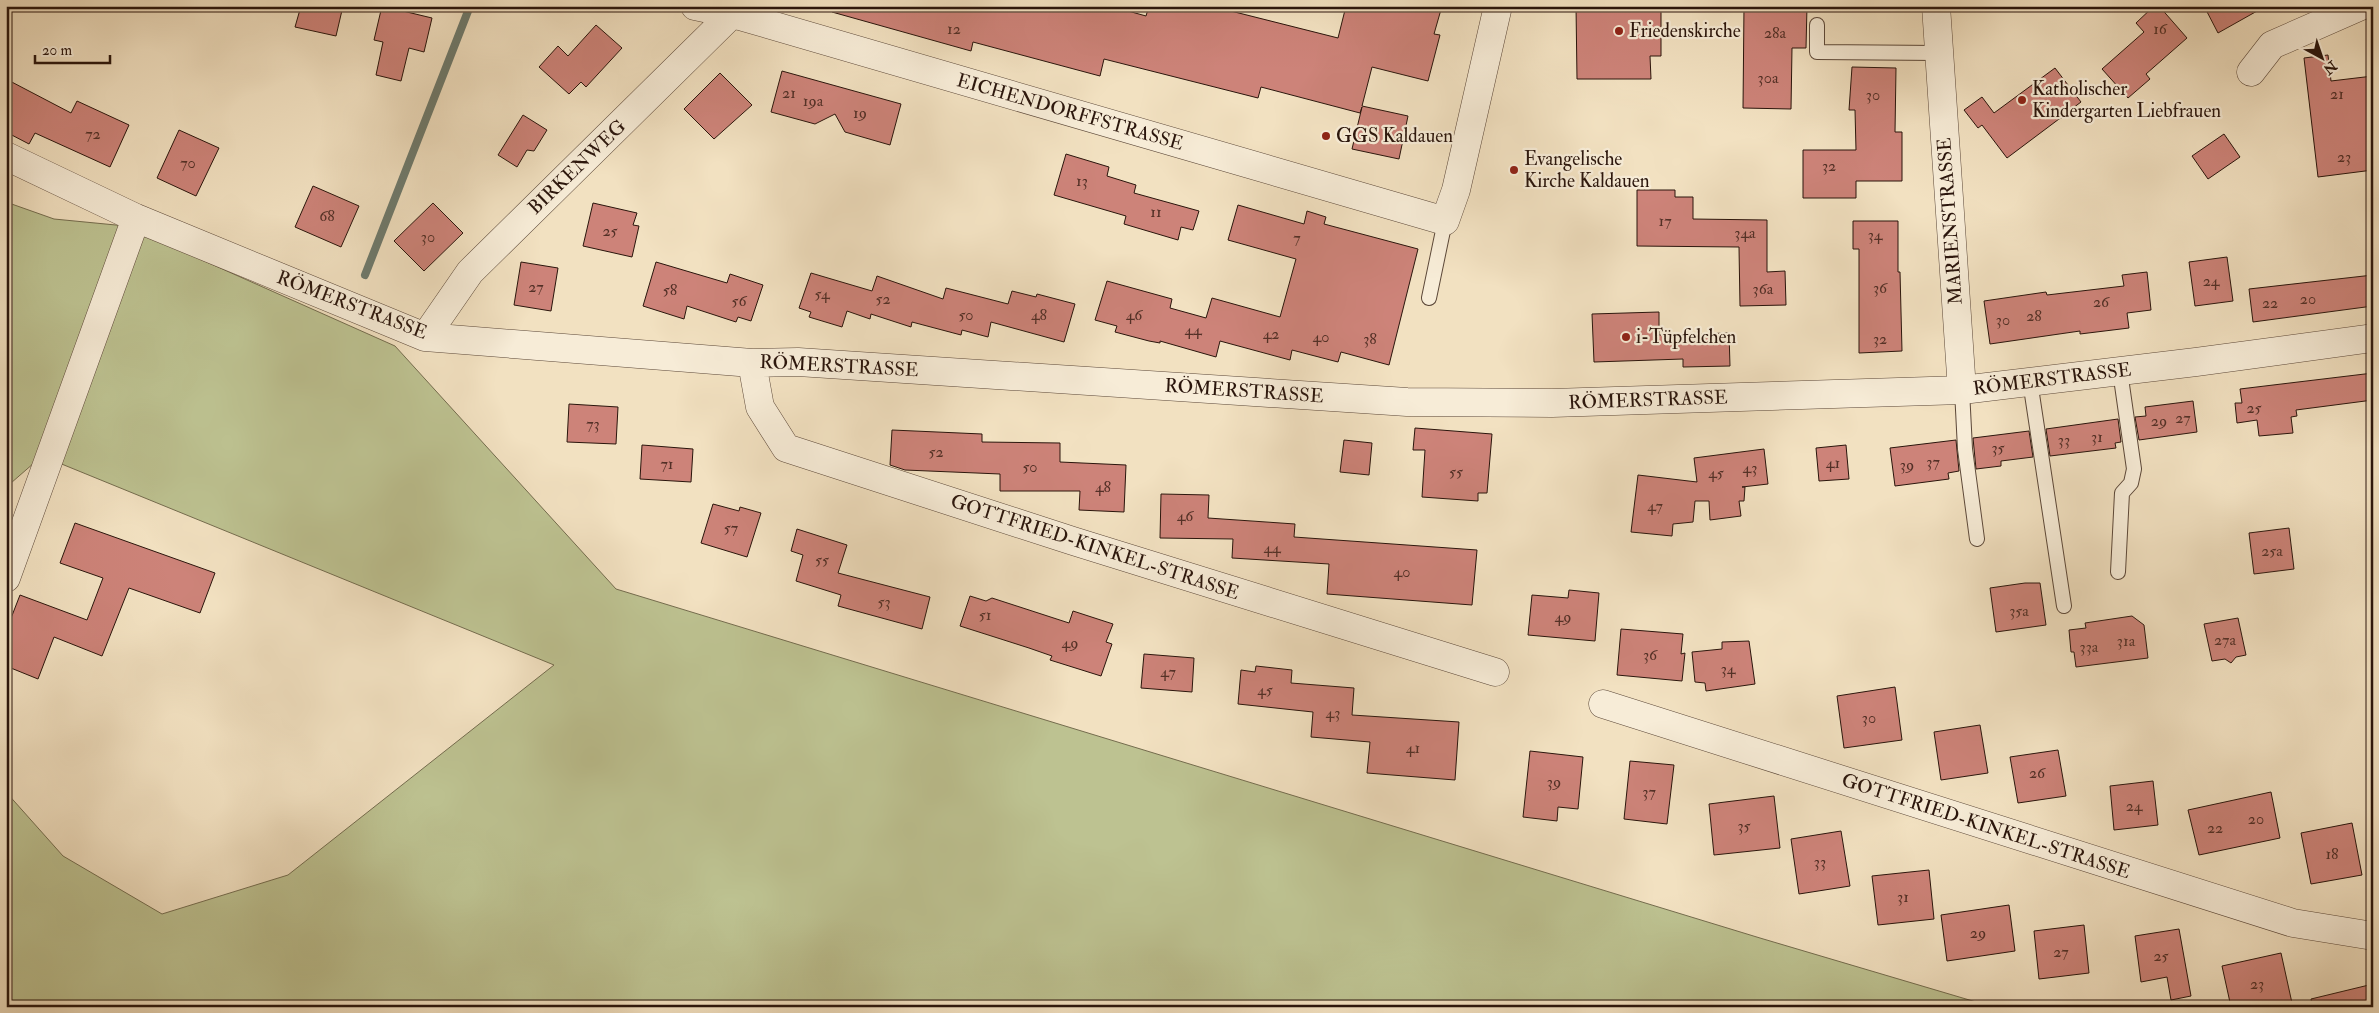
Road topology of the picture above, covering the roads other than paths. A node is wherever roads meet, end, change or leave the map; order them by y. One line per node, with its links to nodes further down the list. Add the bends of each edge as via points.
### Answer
1 (695, 6): 5 (street, EICHENDORFFSTRASSE)
2 (1498, 6): 11 (street, via 1456,190)
3 (1936, 6): 7 (street, MARIENSTRASSE)
4 (2361, 6): 8 (street, via 2272,45)
5 (736, 10): 11 (street, EICHENDORFFSTRASSE); 13 (street, BIRKENWEG, via 470,272)
6 (1818, 26): 7 (lane, via 1817,52)
7 (1938, 53): 18 (street, MARIENSTRASSE)
8 (2251, 72)
9 (6, 156): 10 (street, RÖMERSTRASSE)
10 (136, 218): 13 (street, RÖMERSTRASSE); 21 (street)
11 (1445, 220): 12 (lane)
12 (1429, 298)
13 (425, 337): 15 (street, RÖMERSTRASSE)
14 (2373, 338): 16 (street, RÖMERSTRASSE)
15 (752, 362): 18 (street, RÖMERSTRASSE, via 798,362 1407,402 1552,403); 23 (street, GOTTFRIED-KINKEL-STRASSE, via 760,407 786,448)
16 (2120, 371): 17 (street, RÖMERSTRASSE); 20 (lane, via 2134,469 2131,483 2122,494)
17 (2030, 382): 18 (street, RÖMERSTRASSE); 22 (lane)
18 (1962, 390): 19 (lane, via 1964,449)
19 (1977, 539)
20 (2118, 572)
21 (6, 578)
22 (2064, 606)
23 (1495, 672)
24 (1603, 704): 25 (street, GOTTFRIED-KINKEL-STRASSE, via 2292,923)
25 (2373, 936)

